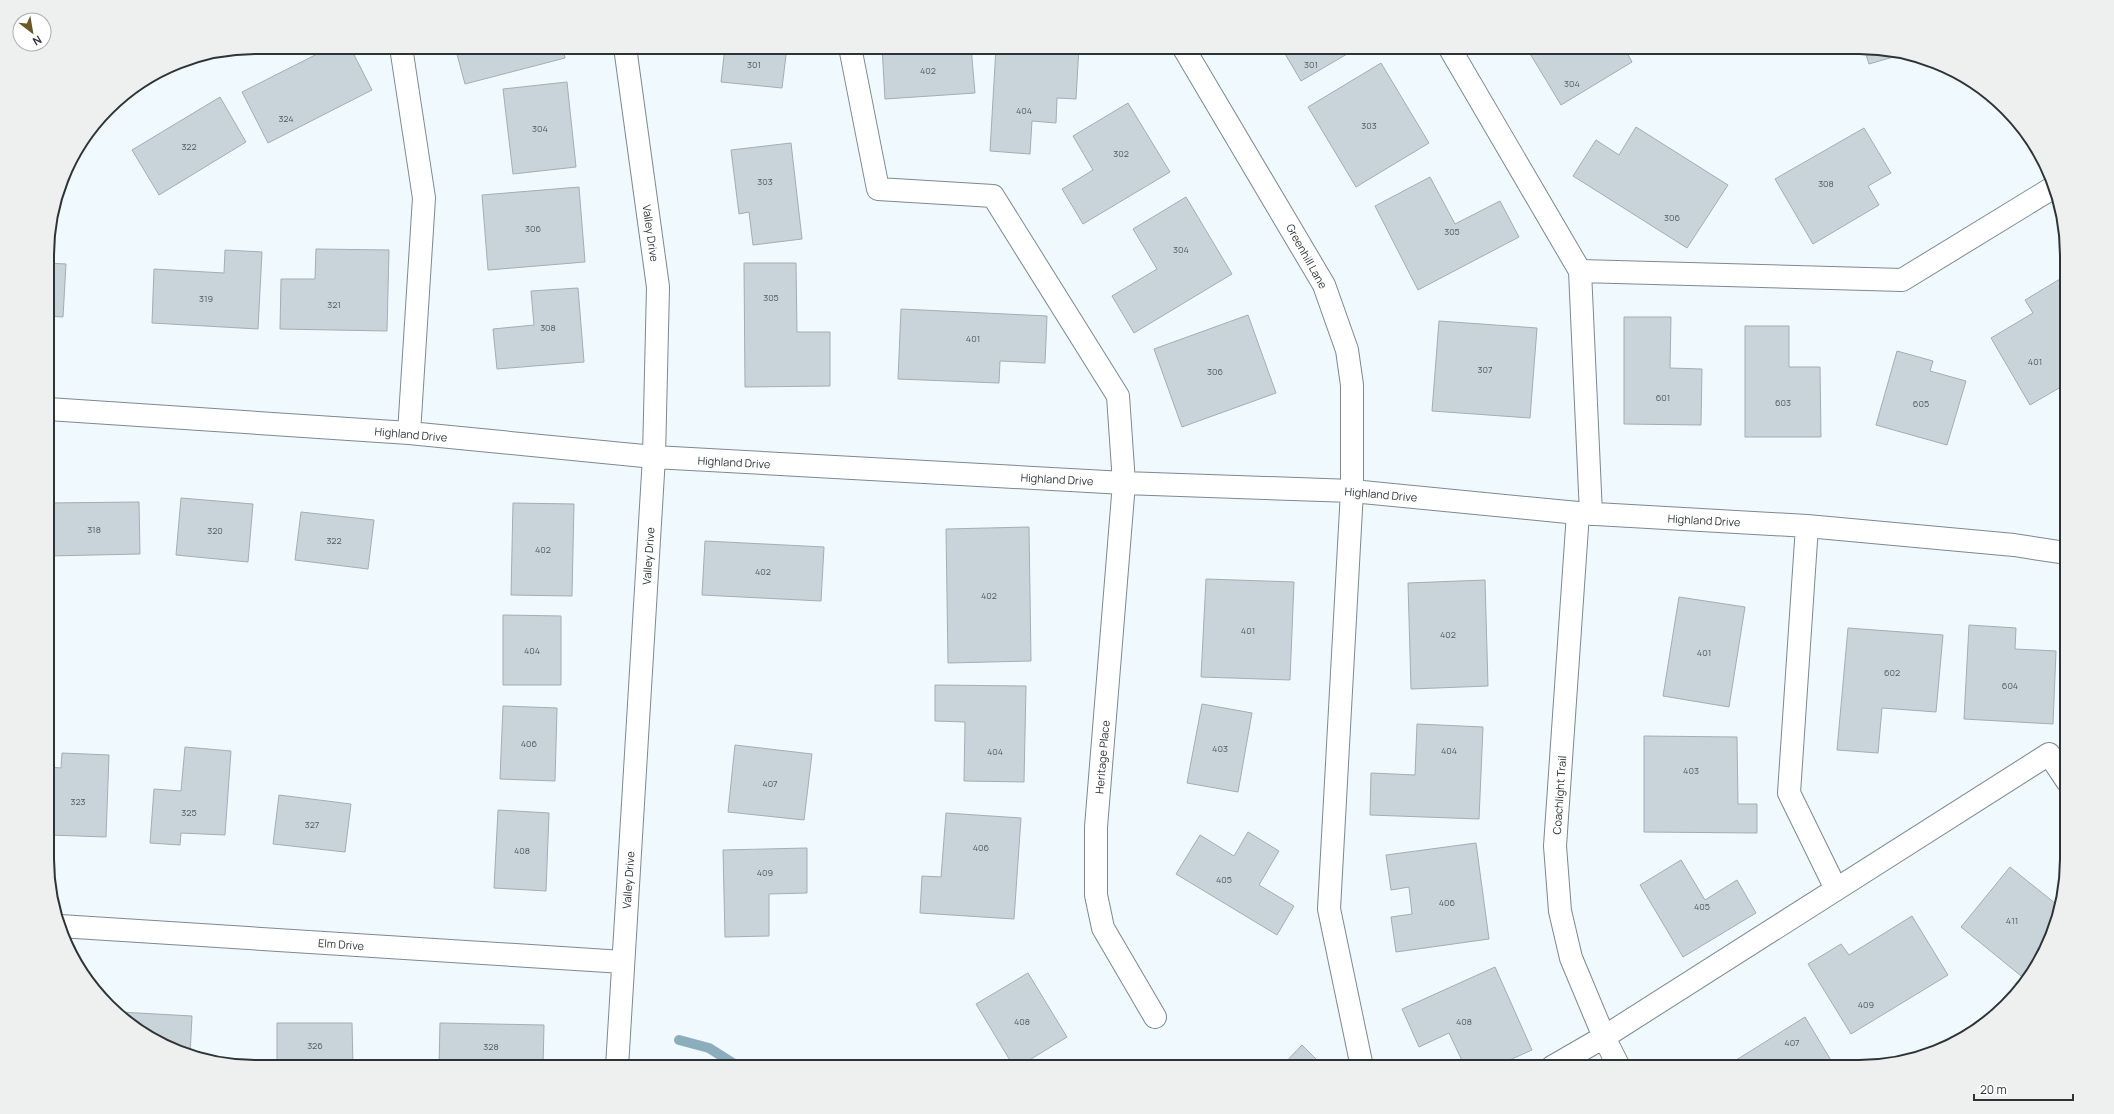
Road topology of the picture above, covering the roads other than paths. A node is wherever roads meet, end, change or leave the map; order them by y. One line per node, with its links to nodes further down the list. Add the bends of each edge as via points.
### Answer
1 (402, 54): 9 (street, via 424,198)
2 (626, 54): 10 (street, Valley Drive, via 658,287)
3 (851, 54): 11 (street, Heritage Place, via 878,189 993,196 1118,396)
4 (1187, 54): 12 (street, Greenhill Lane, via 1327,292 1347,350 1352,384)
5 (1453, 54): 7 (street)
6 (2049, 190): 7 (street, via 1902,280)
7 (1580, 271): 13 (street, Coachlight Trail)
8 (54, 409): 9 (street, Highland Drive)
9 (409, 433): 10 (street, Highland Drive)
10 (654, 457): 11 (street, Highland Drive); 19 (street, Valley Drive)
11 (1124, 483): 12 (street, Highland Drive); 20 (street, Heritage Place, via 1096,827 1096,895 1103,928)
12 (1352, 491): 13 (street, Highland Drive); 23 (street, Greenhill Lane, via 1330,909)
13 (1584, 513): 14 (street, Highland Drive); 21 (street, Coachlight Trail, via 1555,846 1560,911 1570,951)
14 (1807, 526): 15 (street, Highland Drive, via 2014,545); 17 (street, via 1789,793)
15 (2060, 552)
16 (2060, 770): 17 (street, via 2049,754)
17 (1836, 889): 21 (street)
18 (66, 926): 19 (street, Elm Drive)
19 (623, 962): 22 (street, Valley Drive)
20 (1154, 1017)
21 (1604, 1037): 24 (street); 25 (street, Coachlight Trail)
22 (617, 1060)
23 (1361, 1060)
24 (1564, 1060)
25 (1616, 1060)

